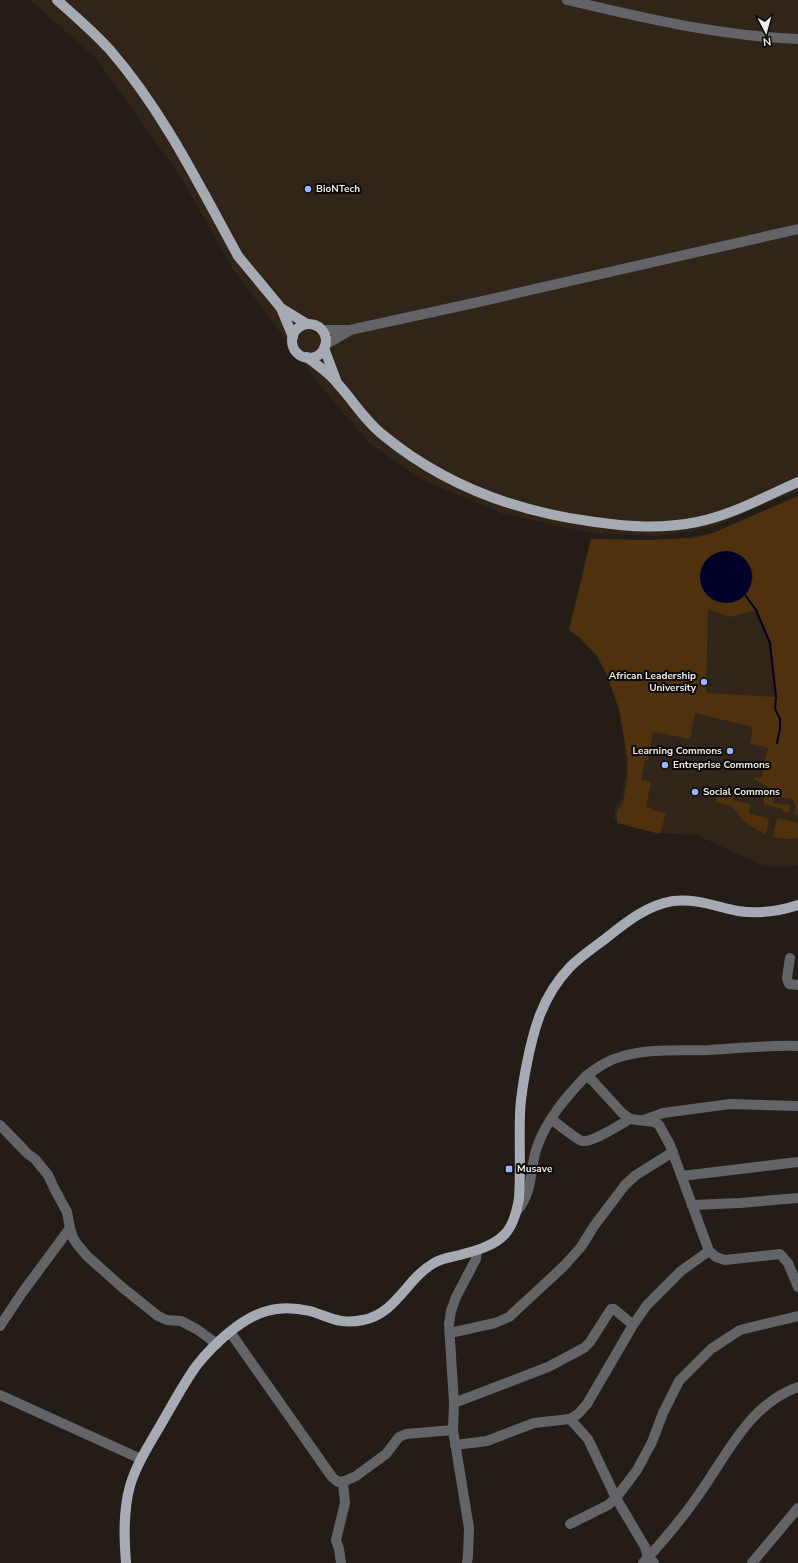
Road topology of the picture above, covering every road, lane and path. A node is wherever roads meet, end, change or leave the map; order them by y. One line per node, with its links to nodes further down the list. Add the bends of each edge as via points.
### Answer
1 (57, 0): 5 (main road, via 90,28 132,79 184,158 238,256)
2 (567, 0): 3 (street, via 675,24 752,36)
3 (798, 39)
4 (798, 228): 8 (street)
5 (281, 308): 6 (main road); 9 (main road)
6 (308, 324): 7 (main road); 9 (main road, via 298,328)
7 (322, 330): 8 (street); 10 (main road, via 326,340)
8 (350, 330): 10 (street)
9 (293, 337): 11 (main road, via 292,343 297,353)
10 (324, 346): 11 (main road, via 318,354); 12 (main road)
11 (308, 357): 12 (main road)
12 (337, 382): 13 (main road, via 371,425 414,458 475,492 540,513 629,527 658,527 698,522 727,513)
13 (798, 482)
14 (798, 904): 29 (main road, via 783,910 761,911 740,911 687,900 662,904 642,912 620,927 570,967 556,983 545,1003 530,1044 520,1115 520,1184)
15 (790, 958): 16 (street, via 787,978 789,984)
16 (798, 984)
17 (798, 1046): 18 (street, via 640,1052 602,1063)
18 (586, 1076): 20 (street); 21 (street)
19 (798, 1106): 22 (street, via 730,1104 663,1113)
20 (551, 1119): 21 (street, via 581,1141 596,1137); 29 (street, via 536,1151 529,1190)
21 (630, 1119): 22 (street)
22 (644, 1120): 24 (street, via 659,1125)
23 (0, 1125): 30 (street, via 48,1175 67,1212)
24 (673, 1152): 26 (street); 38 (street, via 636,1175 625,1185 564,1266 509,1317 495,1323)
25 (798, 1162): 26 (street)
26 (682, 1176): 28 (street)
27 (798, 1198): 28 (street, via 740,1204)
28 (692, 1205): 32 (street)
29 (517, 1211): 31 (main road, via 505,1234)
30 (70, 1228): 35 (street); 39 (street, via 77,1244 87,1256 122,1288 158,1316 198,1330)
31 (477, 1250): 37 (main road, via 435,1262 411,1282 387,1309 369,1318 342,1322 309,1311 279,1309 260,1313); 38 (street, via 476,1259 451,1311)
32 (708, 1251): 33 (street, via 725,1260 780,1254 788,1263); 36 (street, via 666,1285 647,1305)
33 (797, 1285)
34 (798, 1316): 48 (street, via 740,1330 711,1349 679,1381 637,1470)
35 (0, 1326)
36 (633, 1326): 42 (street, via 611,1308 584,1348 548,1367); 43 (street, via 587,1404)
37 (230, 1332): 39 (main road); 47 (street, via 332,1478 338,1482)
38 (450, 1333): 42 (street)
39 (217, 1344): 46 (main road, via 197,1366)
40 (798, 1388): 51 (street, via 765,1406 741,1430 704,1488)
41 (0, 1395): 46 (street)
42 (454, 1403): 44 (street)
43 (570, 1419): 45 (street, via 534,1423 487,1441); 48 (street, via 588,1439)
44 (453, 1430): 45 (street); 47 (street, via 406,1434 399,1437 386,1454 368,1469)
45 (455, 1445): 54 (street, via 469,1528)
46 (141, 1458): 52 (main road, via 130,1486 125,1519)
47 (346, 1481): 53 (street, via 343,1483 345,1503 336,1540)
48 (616, 1498): 50 (street, via 608,1505); 51 (street, via 644,1547)
49 (798, 1508): 55 (street)
50 (570, 1524)
51 (649, 1561)
52 (126, 1563)
53 (340, 1563)
54 (467, 1563)
55 (752, 1563)

